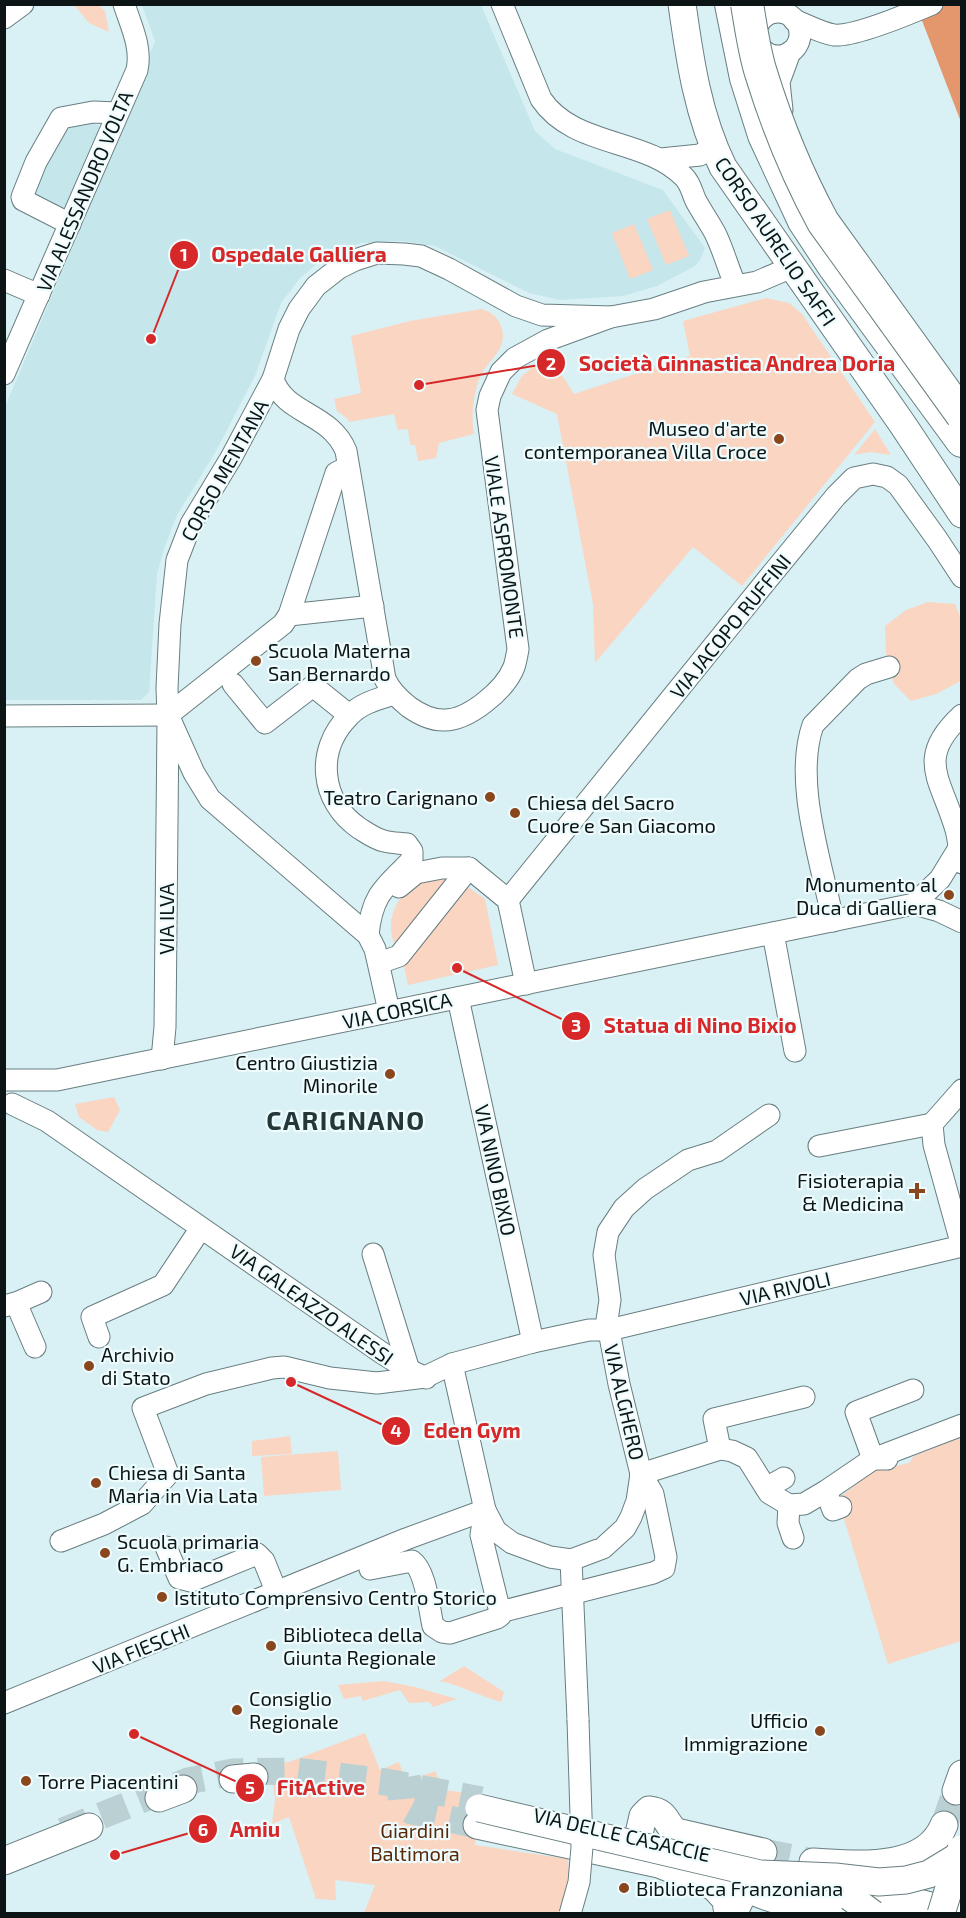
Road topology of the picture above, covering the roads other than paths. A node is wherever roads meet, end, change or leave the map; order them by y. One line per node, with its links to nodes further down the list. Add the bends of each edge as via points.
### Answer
1 (23, 4): 10 (street)
2 (124, 4): 15 (street, VIA ALESSANDRO VOLTA, via 139,58)
3 (502, 4): 17 (street, via 549,111 571,126)
4 (682, 4): 16 (main road, CORSO AURELIO SAFFI)
5 (731, 4): 32 (highway, via 746,78 764,135 804,220 833,266)
6 (738, 4): 18 (street, via 747,46 763,77 783,163)
7 (747, 4): 30 (highway, bridge, via 760,70 790,156 823,222)
8 (932, 4): 11 (street, via 841,35)
9 (787, 13): 11 (street); 12 (street, via 800,33); 13 (street, via 774,12 759,22 757,40)
10 (4, 18)
11 (825, 33): 12 (street)
12 (793, 50): 13 (street, via 776,56); 14 (street)
13 (765, 52): 14 (street)
14 (779, 82): 18 (street)
15 (117, 113): 20 (street, VIA ALESSANDRO VOLTA); 20 (street, via 93,112 60,118 36,162 23,200)
16 (707, 151): 17 (street); 19 (street, via 692,171); 21 (main road, CORSO AURELIO SAFFI)
17 (660, 159): 19 (street)
18 (795, 173): 31 (street, via 844,262)
19 (690, 185): 23 (street)
20 (70, 224): 24 (street, VIA ALESSANDRO VOLTA)
21 (792, 267): 23 (street, CORSO MENTANA, via 758,282); 34 (main road, CORSO AURELIO SAFFI)
22 (4, 280): 24 (street)
23 (735, 285): 26 (street, CORSO MENTANA)
24 (39, 295): 28 (street, VIA ALESSANDRO VOLTA)
25 (542, 315): 26 (street, CORSO MENTANA); 27 (street, via 549,322); 29 (street, CORSO MENTANA, via 516,306 421,256 377,253 339,268 316,286 289,329)
26 (611, 317): 27 (street, CORSO MENTANA)
27 (548, 340): 40 (street, VIALE ASPROMONTE, via 515,358 501,372 487,410 518,649 514,667 487,701 451,719 431,719)
28 (4, 374)
29 (273, 379): 33 (street, VIALE ASPROMONTE, via 280,394 334,430 342,440 346,451); 41 (street, CORSO MENTANA, via 191,524 177,560 166,688)
30 (962, 416)
31 (962, 423)
32 (962, 441)
33 (342, 470): 36 (street, VIALE ASPROMONTE); 37 (street)
34 (962, 514)
35 (962, 577): 49 (street, VIA JACOPO RUFFINI, via 898,485 873,474 854,478 748,602)
36 (369, 610): 37 (street); 40 (street, VIALE ASPROMONTE, via 385,679)
37 (286, 620): 41 (street)
38 (889, 667): 51 (street, via 858,679 810,732 807,797)
39 (233, 684): 42 (street, via 265,723 313,686)
40 (394, 693): 42 (street, via 362,705)
41 (168, 715): 44 (street); 45 (street, CORSO MENTANA); 46 (street, VIA ILVA)
42 (349, 715): 54 (street, via 328,751 330,793 350,821 378,839 407,844 412,851 412,860 390,880 370,914)
43 (962, 715): 47 (street, via 946,729 936,748 934,763)
44 (4, 716)
45 (190, 762): 46 (street, via 179,766); 54 (street, CORSO MENTANA, via 210,799)
46 (166, 780): 59 (street, VIA ILVA)
47 (960, 856): 50 (street)
48 (469, 868): 49 (street); 54 (street, via 399,956); 54 (street, via 428,870 406,879 375,930)
49 (508, 900): 55 (street)
50 (914, 904): 51 (street, VIA CORSICA); 52 (street, VIA CORSICA)
51 (833, 921): 53 (street, VIA CORSICA)
52 (962, 922)
53 (772, 933): 55 (street, VIA CORSICA); 58 (street)
54 (374, 949): 57 (street)
55 (526, 984): 56 (street, VIA CORSICA)
56 (458, 998): 57 (street, VIA CORSICA); 74 (street, VIA NINO BIXIO)
57 (389, 1011): 59 (street, VIA CORSICA)
58 (795, 1051)
59 (162, 1059): 61 (street, VIA CORSICA)
60 (4, 1080): 61 (street)
61 (57, 1080): 63 (street)
62 (962, 1090): 65 (street)
63 (8, 1104): 67 (street, VIA GALEAZZO ALESSI, via 47,1121)
64 (769, 1115): 72 (street, VIA ALGHERO, via 717,1151 688,1160 624,1208 605,1243)
65 (932, 1124): 66 (street); 68 (street)
66 (819, 1146)
67 (201, 1228): 73 (street, via 163,1285 92,1317); 77 (street, VIA GALEAZZO ALESSI)
68 (962, 1246): 72 (street, VIA RIVOLI)
69 (373, 1254): 77 (street)
70 (41, 1292): 71 (street)
71 (10, 1305): 75 (street)
72 (609, 1330): 74 (street, VIA RIVOLI, via 589,1330); 85 (street, VIA ALGHERO)
73 (99, 1337)
74 (533, 1342): 76 (street, VIA RIVOLI)
75 (36, 1347)
76 (452, 1364): 77 (street, VIA RIVOLI); 79 (street)
77 (417, 1374): 79 (street, VIA GALEAZZO ALESSI); 91 (street, via 377,1383 330,1378 284,1367 206,1384 142,1408 168,1474 142,1504)
78 (913, 1390): 83 (street, via 856,1412)
79 (458, 1392): 89 (street)
80 (804, 1397): 82 (street, via 714,1419)
81 (962, 1425): 83 (street)
82 (720, 1449): 85 (street); 87 (street, via 747,1458 775,1483 769,1493)
83 (873, 1459): 84 (street); 86 (street)
84 (906, 1459)
85 (641, 1474): 93 (street, via 637,1501 625,1528 603,1548); 96 (street, via 653,1494 666,1557 664,1568)
86 (826, 1491): 87 (street, via 804,1504); 88 (street, via 833,1510)
87 (789, 1505): 90 (street, via 788,1523)
88 (841, 1507)
89 (485, 1510): 93 (street, via 496,1531 512,1544); 95 (street, VIA FIESCHI); 97 (street, via 481,1535)
90 (793, 1538)
91 (61, 1541)
92 (166, 1547): 95 (street, via 179,1578 191,1581 257,1554 264,1561)
93 (572, 1560): 96 (street)
94 (370, 1569): 97 (street, via 412,1561 417,1565 433,1626 442,1632 497,1618)
95 (277, 1593): 98 (street, VIA FIESCHI)
96 (573, 1593): 97 (street); 111 (street, bridge, via 582,1847 579,1882)
97 (500, 1612)
98 (4, 1703)
99 (479, 1813): 101 (main road, VIA DELLE CASACCIE); 103 (main road, bridge); 107 (main road)
100 (89, 1827): 105 (main road)
101 (640, 1838): 103 (main road, via 643,1816 649,1810 662,1813); 107 (main road); 108 (main road, VIA DELLE CASACCIE)
102 (956, 1840): 106 (main road, via 937,1839 910,1857 877,1863); 108 (highway, via 944,1859 896,1874); 114 (main road, bridge)
103 (689, 1846): 108 (main road, bridge); 113 (highway, bridge, via 717,1874 770,1895 813,1906)
104 (962, 1854): 108 (main road, bridge, via 929,1874 879,1882)
105 (4, 1862)
106 (813, 1862)
107 (659, 1864): 110 (main road)
108 (762, 1865): 109 (highway)
109 (865, 1902): 115 (highway)
110 (728, 1903): 112 (main road)
111 (570, 1914)
112 (794, 1914)
113 (887, 1914)
114 (941, 1914)
115 (951, 1914)

